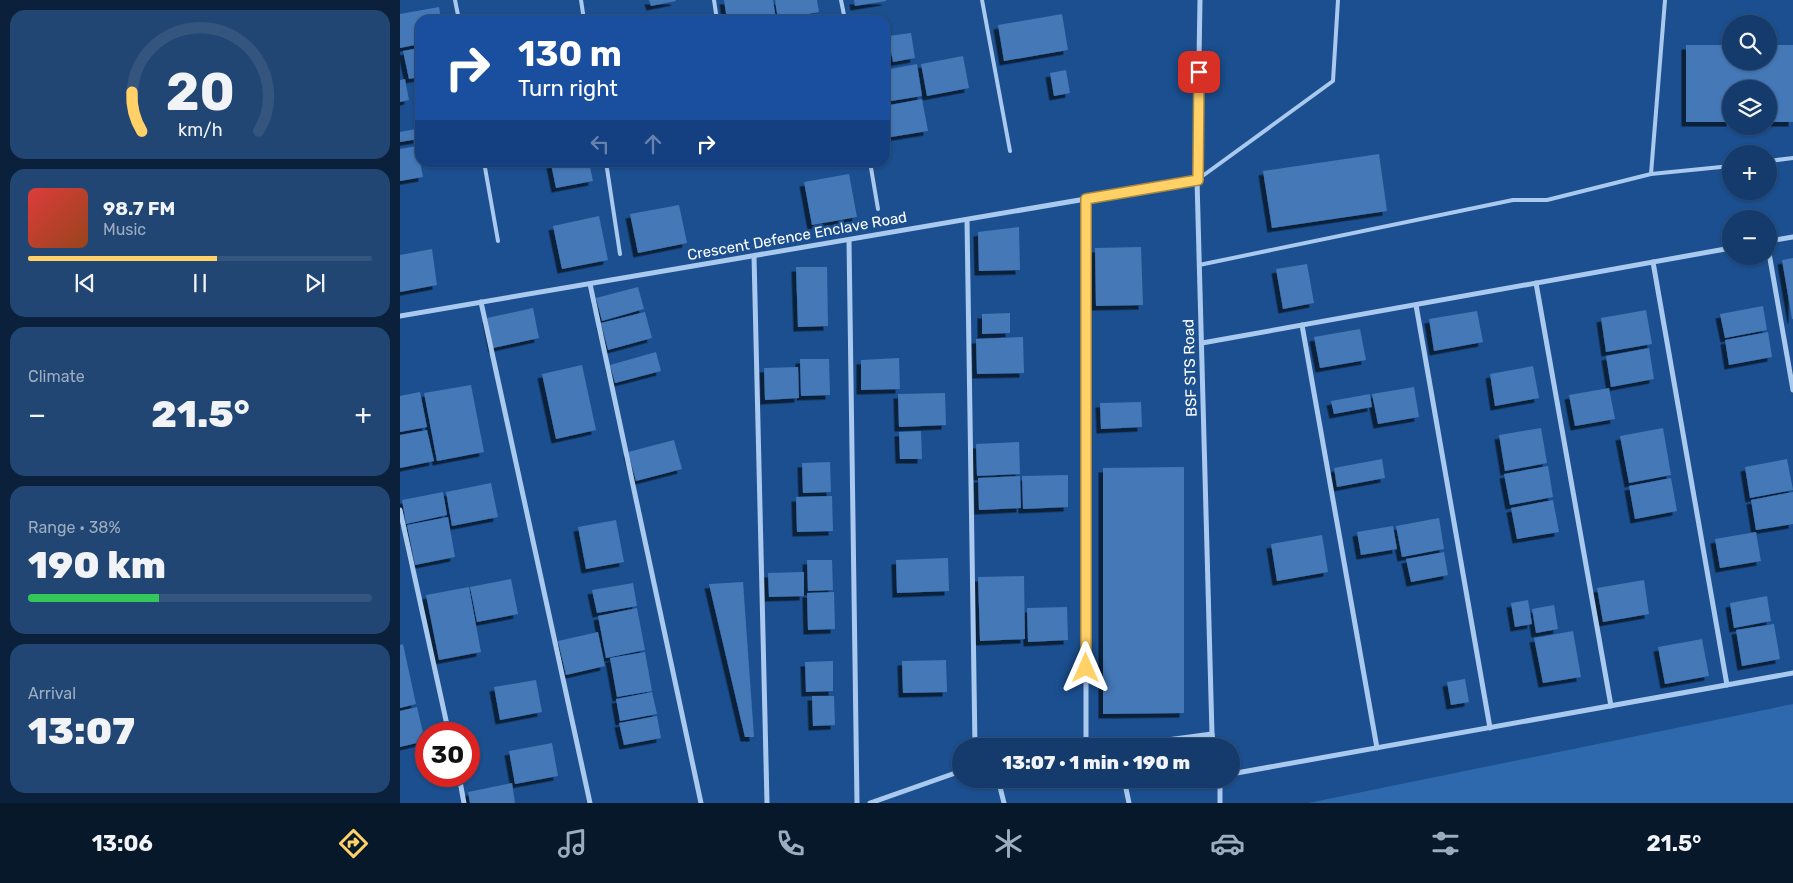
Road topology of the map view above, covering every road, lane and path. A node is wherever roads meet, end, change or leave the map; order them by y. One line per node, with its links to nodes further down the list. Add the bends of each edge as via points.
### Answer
1 (455, 0): 9 (lane)
2 (581, 0): 10 (lane)
3 (714, 0): 11 (lane)
4 (841, 0): 12 (lane)
5 (982, 0): 13 (lane)
6 (1200, 0): 21 (street, BSF STS Road)
7 (1338, 0): 21 (lane, via 1334,81)
8 (1665, 0): 20 (lane)
9 (458, 15)
10 (583, 15)
11 (716, 15)
12 (844, 15)
13 (1010, 150)
14 (1793, 158): 15 (lane)
15 (1777, 160)
16 (485, 167): 28 (lane)
17 (607, 167): 30 (lane)
18 (871, 167): 23 (lane)
19 (1722, 167): 20 (lane)
20 (1651, 174): 33 (lane, via 1547,200 1513,200)
21 (1198, 180): 22 (street, Crescent Defence Enclave Road); 33 (street, BSF STS Road)
22 (1086, 199): 24 (street, Crescent Defence Enclave Road); 51 (street)
23 (878, 209)
24 (967, 220): 26 (street, Crescent Defence Enclave Road); 50 (street)
25 (1793, 237): 27 (street)
26 (849, 240): 31 (street, Crescent Defence Enclave Road); 66 (street)
27 (1777, 240)
28 (498, 241)
29 (1722, 250): 32 (street)
30 (620, 254)
31 (754, 256): 36 (street, Crescent Defence Enclave Road); 65 (street)
32 (1653, 262): 35 (street); 45 (street)
33 (1199, 265): 41 (street, BSF STS Road)
34 (1771, 265): 42 (street)
35 (1536, 283): 38 (street); 46 (street)
36 (590, 284): 37 (street, Crescent Defence Enclave Road); 64 (street)
37 (480, 302): 39 (street, Crescent Defence Enclave Road); 63 (street)
38 (1416, 305): 40 (street); 48 (street)
39 (400, 316)
40 (1302, 325): 41 (street); 54 (street)
41 (1202, 343): 49 (street, BSF STS Road)
42 (1793, 390)
43 (400, 510): 47 (street)
44 (1793, 673): 45 (street)
45 (1727, 685): 46 (street)
46 (1611, 706): 48 (street)
47 (446, 722)
48 (1490, 728): 54 (street)
49 (1212, 734): 52 (street); 53 (street, BSF STS Road)
50 (976, 738)
51 (1086, 738)
52 (1182, 738)
53 (1213, 738)
54 (1377, 748): 55 (street)
55 (1240, 772)
56 (952, 774): 61 (street)
57 (460, 787): 62 (street)
58 (1000, 788): 68 (street)
59 (1126, 788): 69 (street)
60 (1220, 788): 70 (street)
61 (878, 802): 67 (street)
62 (464, 803)
63 (590, 803)
64 (701, 803)
65 (767, 803)
66 (856, 803)
67 (870, 803)
68 (1004, 803)
69 (1129, 803)
70 (1220, 803)

